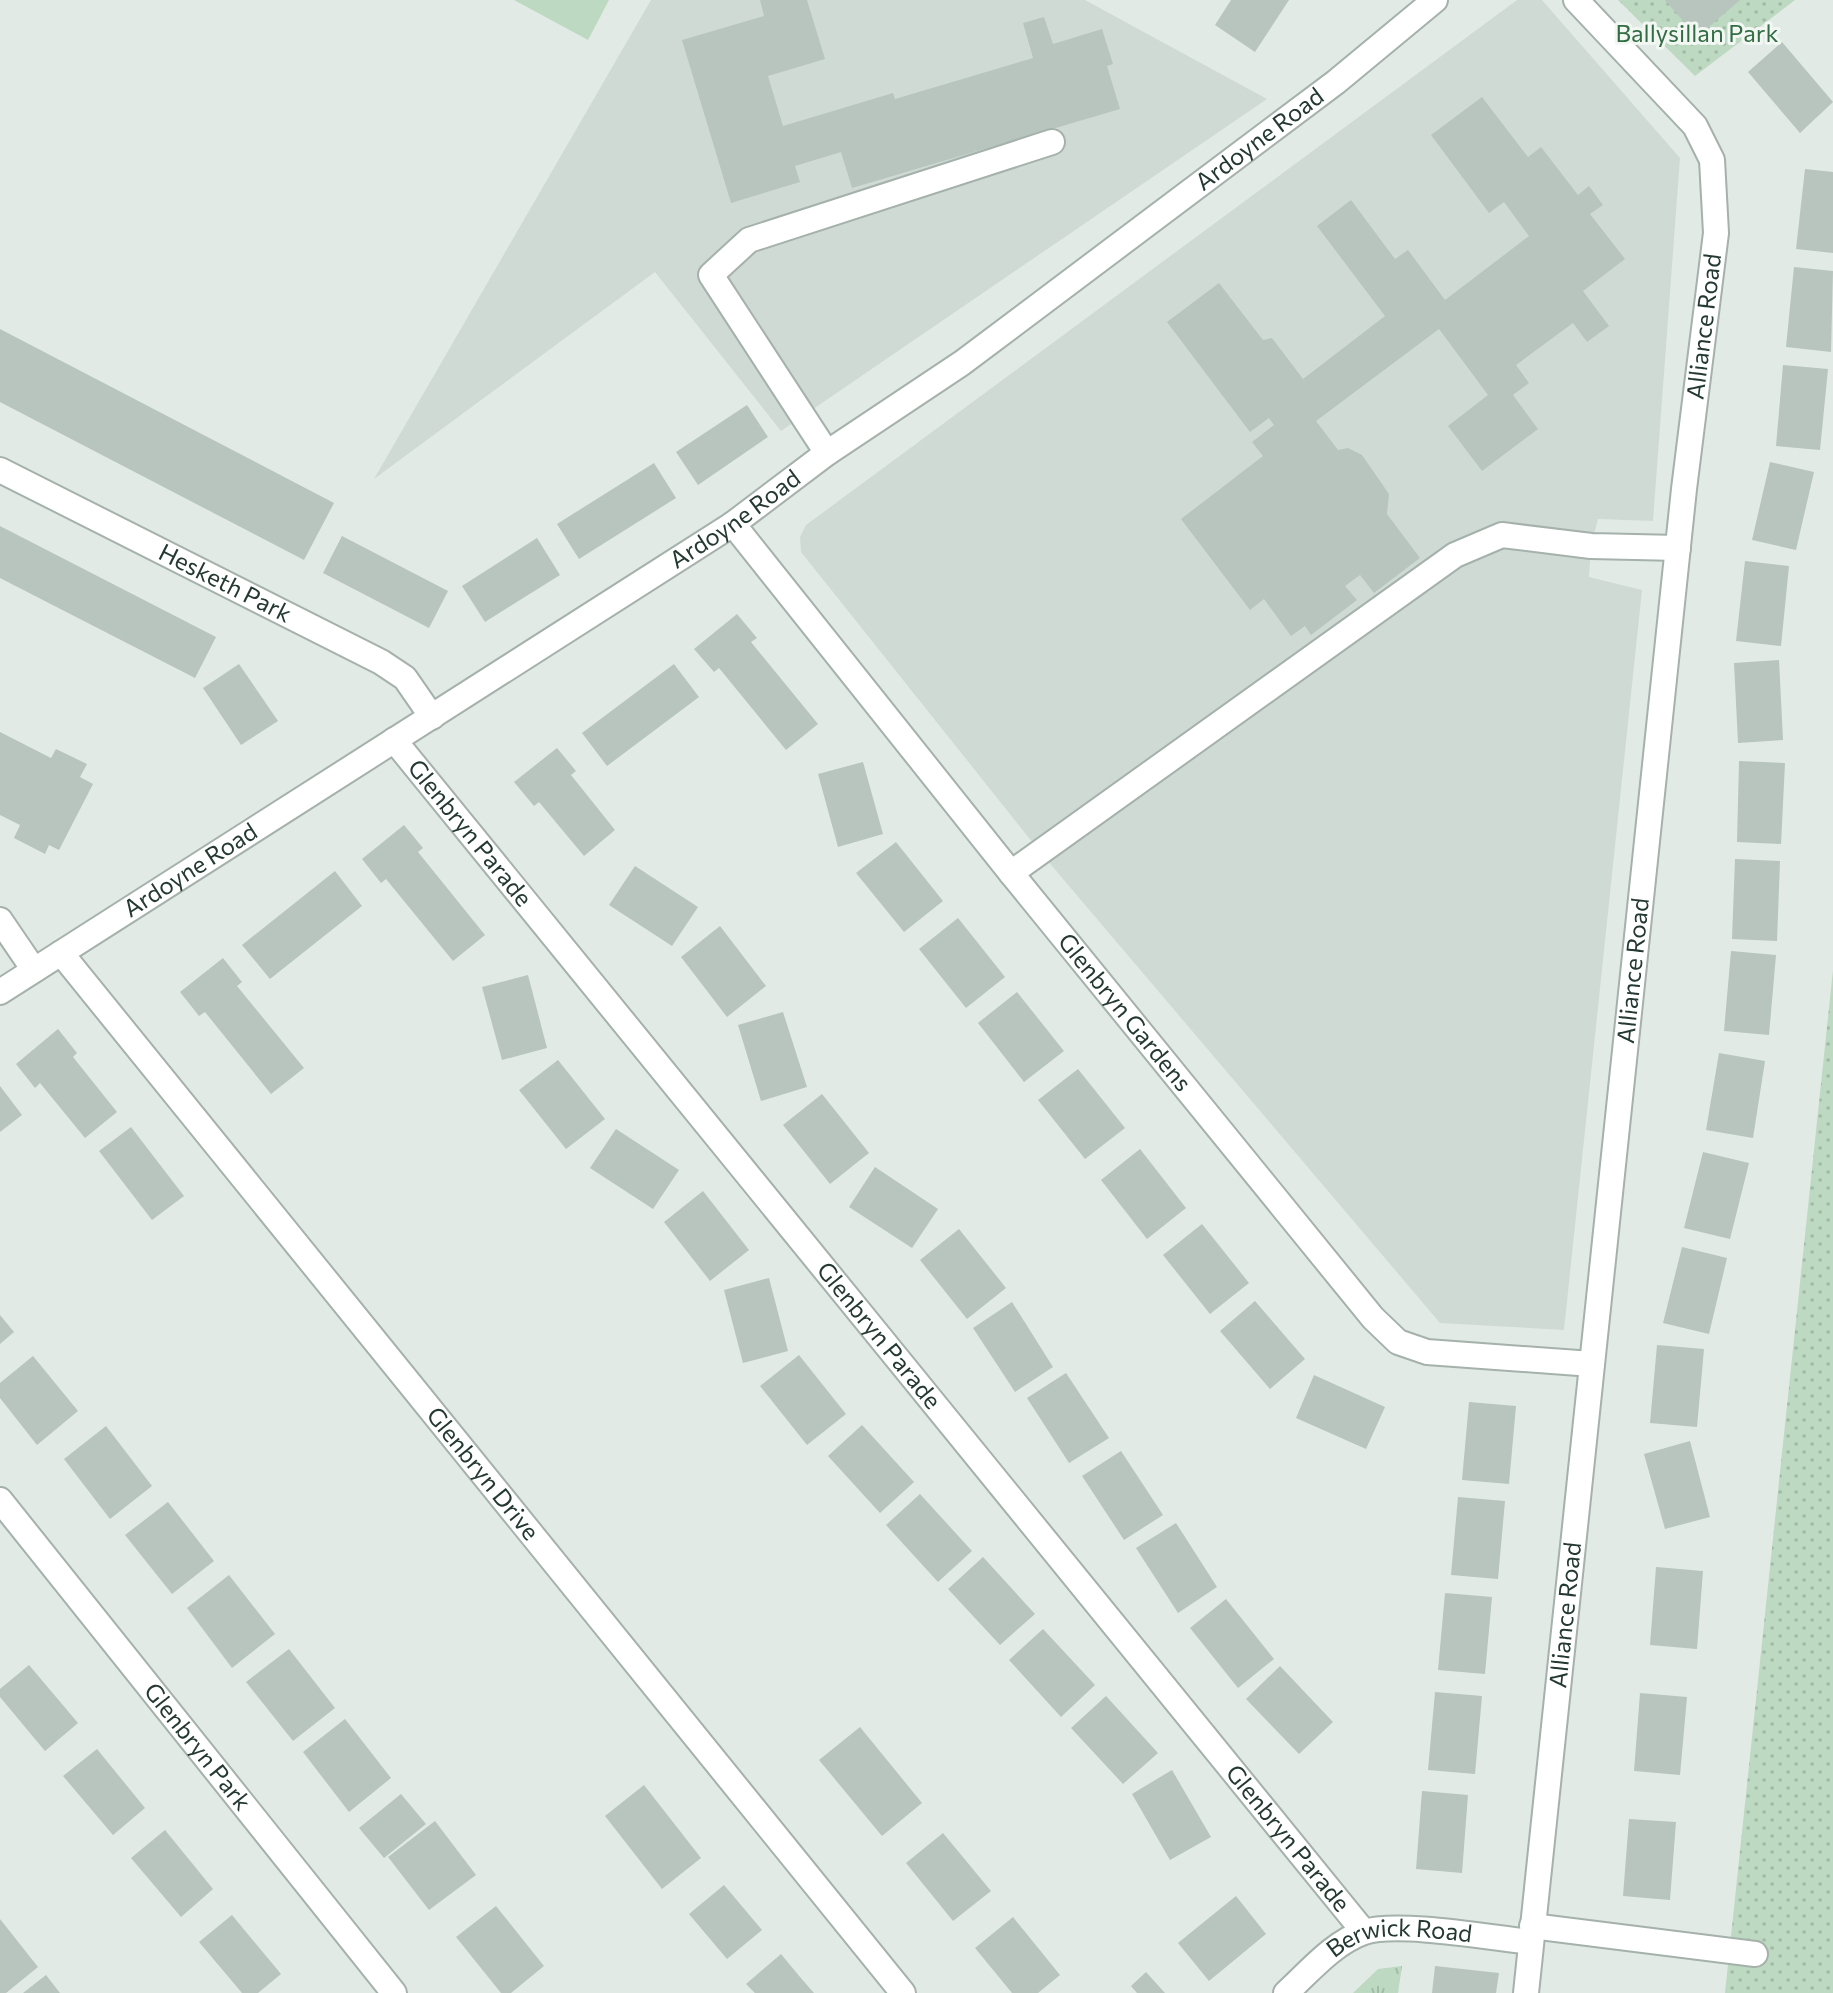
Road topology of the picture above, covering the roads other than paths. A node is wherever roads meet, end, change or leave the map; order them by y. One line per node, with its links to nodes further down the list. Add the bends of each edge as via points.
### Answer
1 (1435, 0): 4 (street, Ardoyne Road, via 1336,82 974,354)
2 (1576, 0): 7 (street, Alliance Road, via 1695,126 1712,160 1716,233)
3 (1052, 142): 4 (street, via 749,240 711,275)
4 (827, 453): 6 (street, Ardoyne Road)
5 (0, 470): 8 (street, Hesketh Park, via 381,662 405,678)
6 (733, 524): 8 (street, Ardoyne Road); 10 (street, Glenbryn Gardens)
7 (1678, 548): 10 (street, via 1591,546 1502,535 1455,555); 15 (street, Alliance Road)
8 (432, 717): 9 (street, Ardoyne Road)
9 (394, 740): 12 (street, Ardoyne Road); 17 (street, Glenbryn Parade)
10 (1011, 873): 15 (street, Glenbryn Gardens, via 1373,1318 1398,1342 1427,1352)
11 (0, 920): 13 (street)
12 (61, 953): 13 (street, Ardoyne Road); 21 (street, Glenbryn Drive)
13 (34, 970): 14 (street, Ardoyne Road)
14 (0, 992)
15 (1592, 1364): 18 (street, Alliance Road)
16 (0, 1500): 20 (street, Glenbryn Park)
17 (1364, 1932): 18 (street, Berwick Road); 22 (street, Berwick Road, via 1336,1947)
18 (1532, 1934): 19 (street, Berwick Road); 23 (street, Alliance Road)
19 (1755, 1954)
20 (394, 1993)
21 (903, 1993)
22 (1286, 1993)
23 (1526, 1993)

